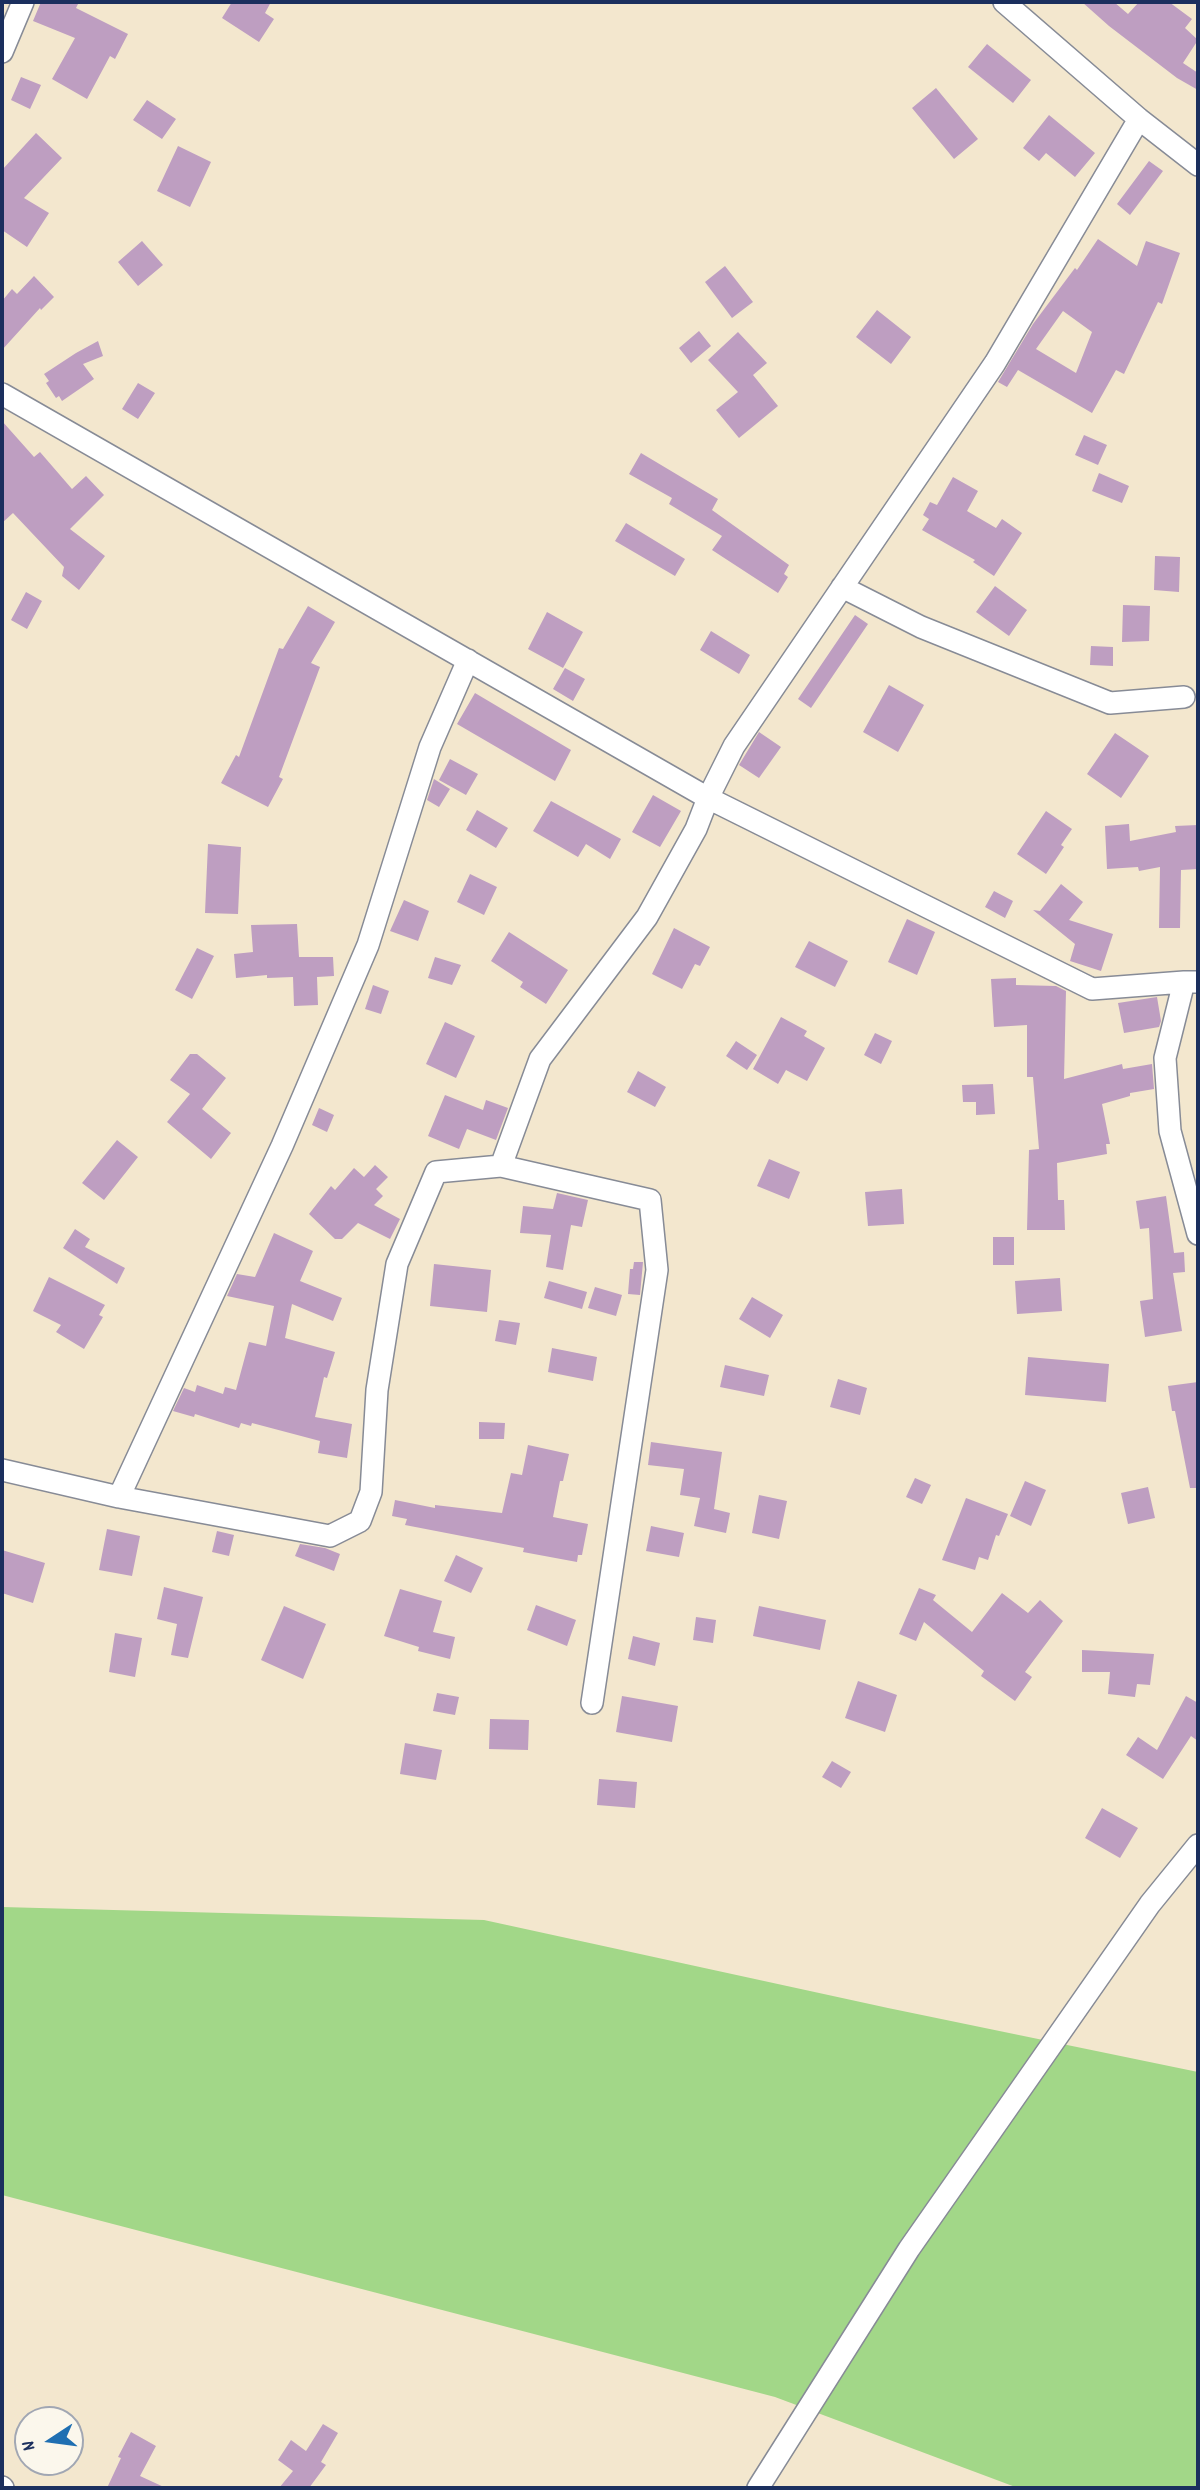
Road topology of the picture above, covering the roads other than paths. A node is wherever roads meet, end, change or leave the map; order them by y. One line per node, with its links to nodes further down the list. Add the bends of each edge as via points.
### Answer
1 (23, 2): 3 (street)
2 (1004, 2): 4 (street)
3 (2, 52)
4 (1139, 120): 5 (street); 7 (street, via 995,363)
5 (1198, 165)
6 (2, 394): 8 (street)
7 (842, 587): 9 (street, via 921,627 1110,703); 10 (street, via 734,746)
8 (468, 660): 10 (street); 15 (street, via 430,747 362,957 282,1146)
9 (1184, 697)
10 (708, 798): 11 (street, via 1092,989); 12 (street, via 647,917 540,1059)
11 (1191, 982): 13 (street, via 1171,1026 1165,1058 1170,1131)
12 (501, 1166): 15 (street, via 436,1172 397,1264 377,1390 370,1492 360,1521 330,1536); 16 (street, via 650,1200 657,1270)
13 (1198, 1234)
14 (2, 1470): 15 (street)
15 (119, 1497)
16 (593, 1703)
17 (1198, 1844): 18 (street, via 1150,1904 909,2249)
18 (758, 2488)

